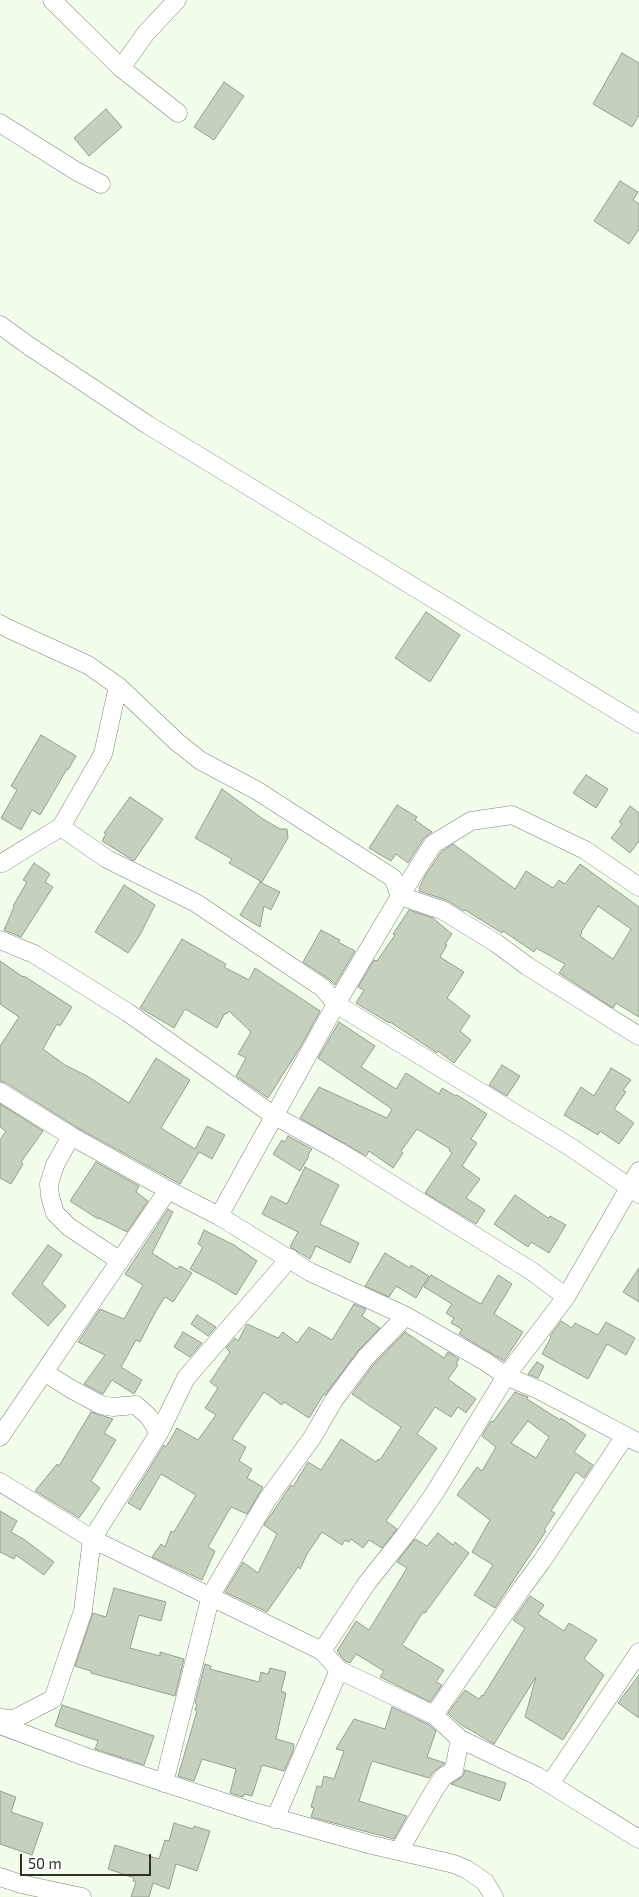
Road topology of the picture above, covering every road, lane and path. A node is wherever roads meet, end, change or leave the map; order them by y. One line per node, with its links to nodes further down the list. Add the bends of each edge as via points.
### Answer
1 (52, 0): 3 (street)
2 (177, 0): 3 (street, via 146,33)
3 (121, 68): 4 (street)
4 (178, 113)
5 (0, 123): 6 (street)
6 (101, 184)
7 (0, 325): 10 (street, via 148,425)
8 (0, 624): 9 (street, via 88,665)
9 (118, 686): 11 (street, via 103,754); 14 (street, via 201,761 256,790 393,878)
10 (639, 724)
11 (61, 827): 12 (street); 16 (street, via 107,859 196,903 323,988)
12 (1, 865)
13 (639, 887): 14 (street, via 585,850 512,815 471,821 433,844)
14 (400, 896): 16 (street); 17 (street, via 442,910)
15 (0, 940): 19 (street, via 34,954 127,1012)
16 (336, 1004): 19 (street); 23 (street, via 572,1148)
17 (639, 1036)
18 (0, 1092): 20 (street)
19 (273, 1115): 24 (street); 27 (street, via 338,1151 534,1272)
20 (71, 1136): 22 (street); 26 (street, via 49,1184 55,1213 69,1227)
21 (639, 1171): 23 (street)
22 (168, 1190): 24 (street); 26 (street)
23 (634, 1191): 27 (street)
24 (219, 1216): 25 (street)
25 (290, 1258): 28 (street, via 310,1272); 31 (street, via 186,1378)
26 (120, 1261): 29 (street)
27 (566, 1296): 30 (street)
28 (406, 1316): 30 (street); 36 (street, via 366,1358 334,1400 312,1438 267,1500)
29 (44, 1372): 31 (street, via 101,1405 136,1405); 32 (street)
30 (506, 1376): 33 (street); 37 (street, via 434,1494 367,1583)
31 (159, 1433): 35 (street)
32 (0, 1437)
33 (632, 1439): 40 (street, via 522,1588)
34 (0, 1482): 35 (street)
35 (92, 1539): 36 (street); 41 (street, via 83,1612 53,1699 14,1719)
36 (211, 1596): 37 (street); 44 (street)
37 (322, 1651): 39 (street)
38 (639, 1652): 45 (street)
39 (339, 1670): 40 (street); 46 (street)
40 (434, 1715): 43 (street)
41 (0, 1718)
42 (0, 1725): 44 (street)
43 (460, 1739): 45 (street); 48 (street, via 454,1770 443,1777 434,1789)
44 (164, 1783): 46 (street)
45 (550, 1784): 47 (street)
46 (276, 1819): 48 (street, via 372,1846)
47 (639, 1839)
48 (399, 1850): 51 (street, via 466,1869 485,1882)
49 (0, 1877): 50 (street)
50 (82, 1897)
51 (494, 1897)

